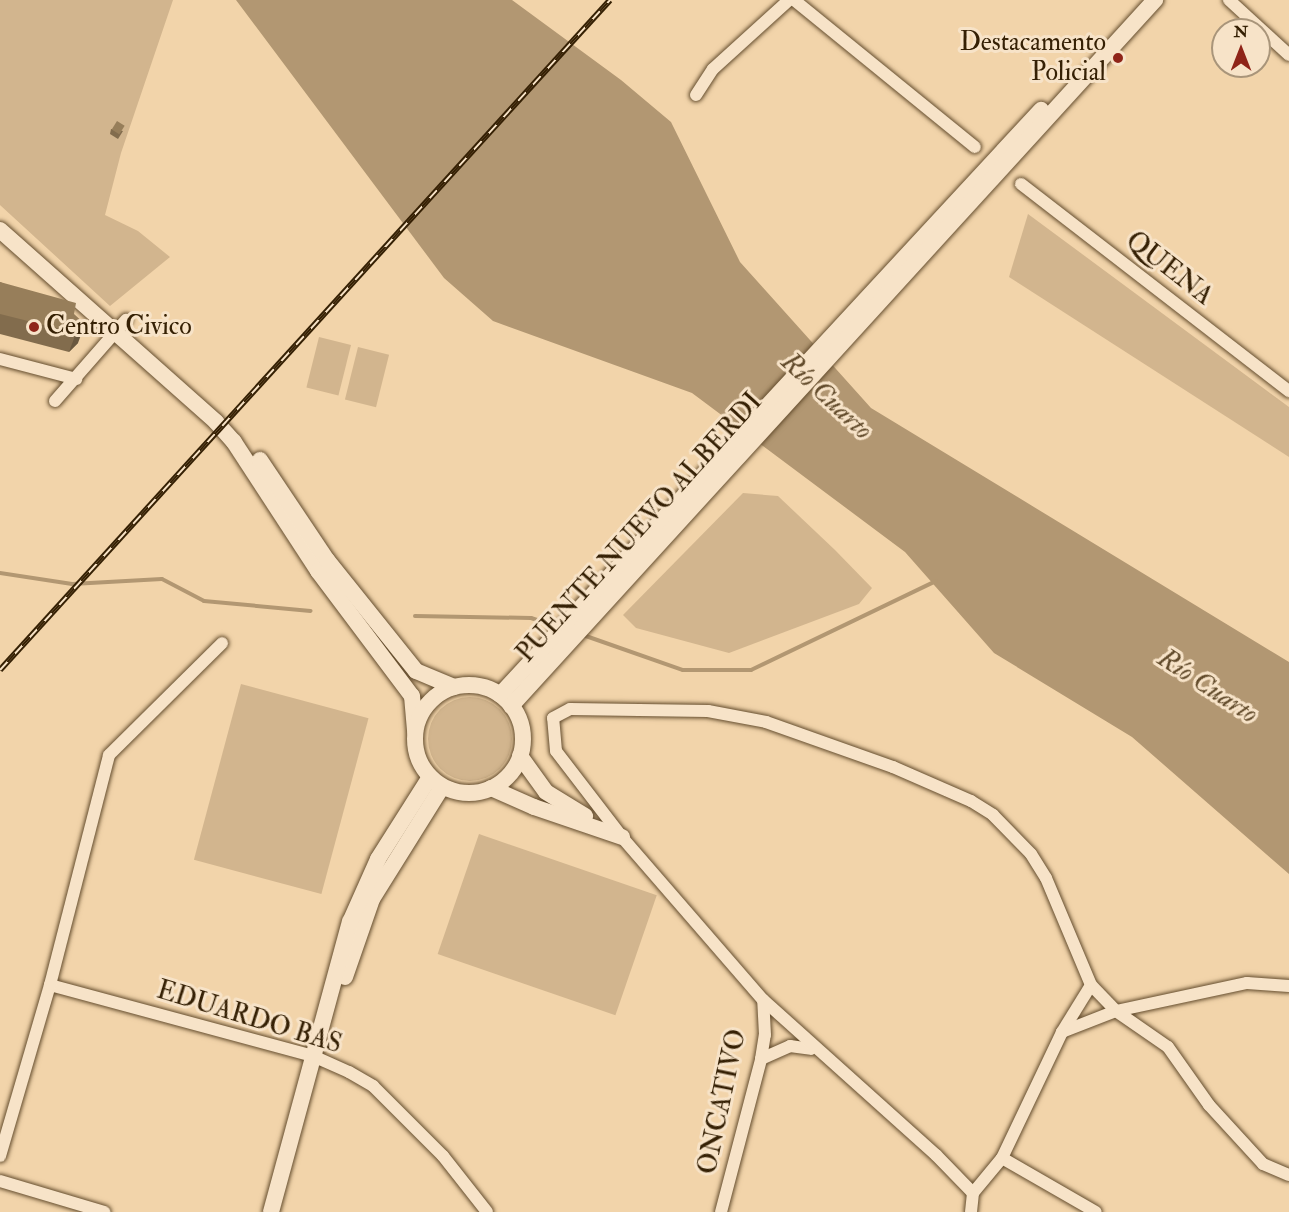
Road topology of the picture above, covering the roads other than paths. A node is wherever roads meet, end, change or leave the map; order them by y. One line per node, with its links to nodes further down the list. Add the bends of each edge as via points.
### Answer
1 (789, 0): 7 (street, via 713,69)
2 (794, 0): 8 (street)
3 (1144, 0): 11 (main road)
4 (1155, 0): 11 (main road)
5 (1229, 0): 6 (street)
6 (1289, 55)
7 (696, 95)
8 (975, 147)
9 (1021, 184): 16 (street, QUENA)
10 (0, 217): 13 (main road)
11 (946, 219): 20 (main road, PUENTE NUEVO ALBERDI)
12 (0, 230): 13 (main road)
13 (121, 328): 15 (street); 19 (main road, via 222,416 254,451 327,560 416,671 433,682); 21 (main road, via 234,442 318,571 412,696)
14 (0, 359): 15 (street)
15 (76, 379): 17 (street)
16 (1289, 391)
17 (55, 402)
18 (222, 643): 26 (street, via 109,755)
19 (454, 687): 20 (main road, via 471,686); 21 (main road, via 429,705)
20 (506, 700): 22 (main road, via 523,739)
21 (415, 732): 23 (main road, via 415,749)
22 (520, 756): 24 (main road, via 513,770); 25 (main road, via 546,792)
23 (436, 782): 24 (main road, via 465,793); 33 (main road, via 372,899 338,1003)
24 (491, 788): 25 (main road)
25 (622, 837): 27 (street, via 555,752 553,718 570,709 686,711 766,722 893,767 971,801 993,815 1031,854 1046,878); 29 (street)
26 (50, 985): 33 (street, EDUARDO BAS); 35 (street)
27 (1091, 985): 30 (street); 31 (street)
28 (1289, 986): 30 (street, via 1247,983)
29 (762, 1000): 34 (street, ONCATIVO, via 765,1035); 39 (street, via 936,1155)
30 (1116, 1011): 31 (street); 37 (street, via 1168,1047 1209,1105 1263,1164)
31 (1062, 1032): 36 (street)
32 (811, 1049): 34 (street, via 790,1046)
33 (313, 1056): 41 (main road); 42 (street, EDUARDO BAS, via 373,1086 443,1156)
34 (761, 1059): 43 (street, ONCATIVO)
35 (0, 1156)
36 (1002, 1158): 39 (street); 45 (street)
37 (1289, 1175)
38 (0, 1181): 40 (street)
39 (973, 1193): 44 (street)
40 (104, 1212)
41 (272, 1212)
42 (487, 1212)
43 (721, 1212)
44 (971, 1212)
45 (1096, 1212)

